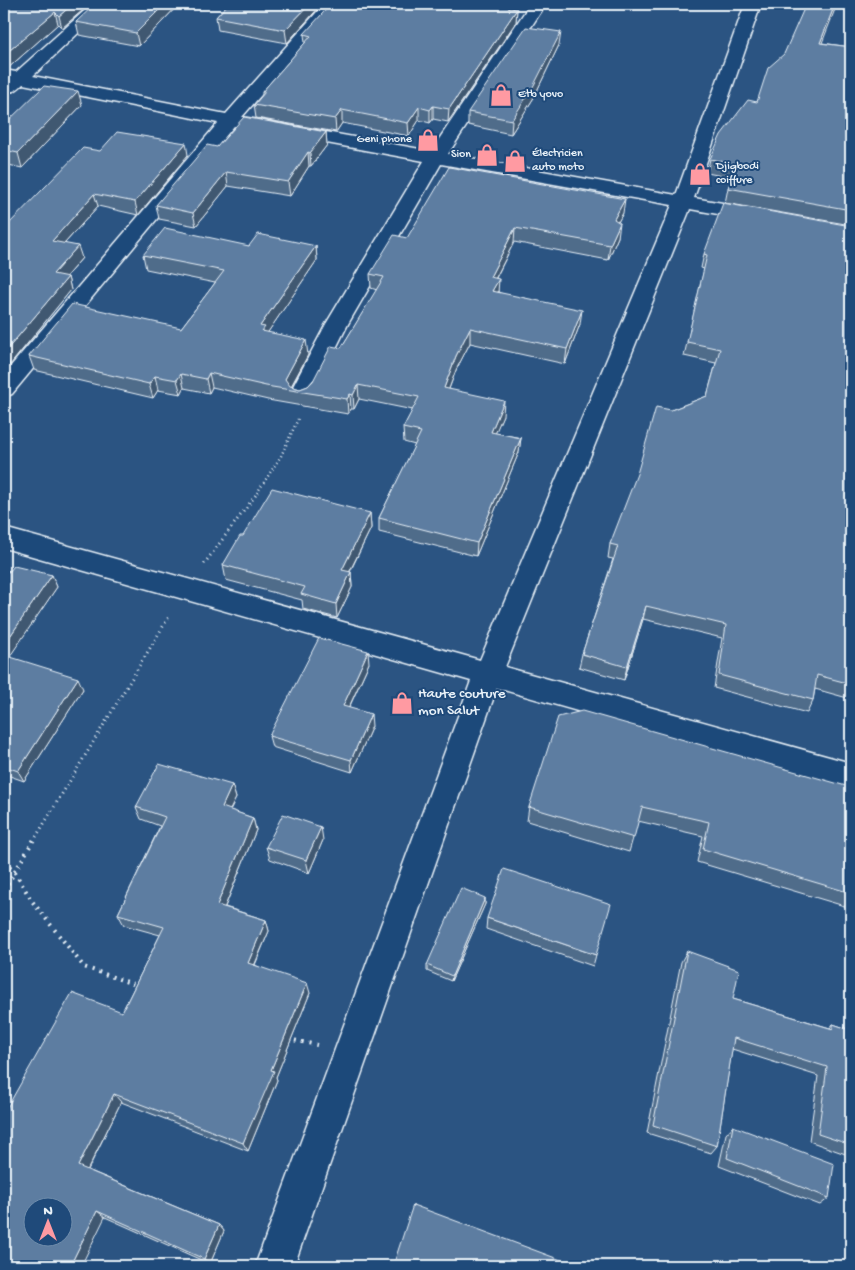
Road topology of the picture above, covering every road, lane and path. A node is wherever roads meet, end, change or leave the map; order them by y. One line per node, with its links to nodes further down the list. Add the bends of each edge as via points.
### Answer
1 (101, 4): 5 (street)
2 (332, 4): 7 (street)
3 (538, 4): 8 (street)
4 (753, 4): 9 (street)
5 (12, 76): 6 (street); 7 (street)
6 (4, 92)
7 (230, 120): 8 (street); 11 (street)
8 (436, 157): 9 (street); 12 (street)
9 (683, 202): 10 (street); 15 (street)
10 (777, 219)
11 (4, 389)
12 (301, 394): 14 (path, via 300,412 292,438)
13 (4, 538): 14 (street)
14 (186, 589): 15 (street); 18 (path)
15 (488, 674): 16 (street); 22 (street)
16 (851, 776)
17 (4, 863): 18 (path)
18 (14, 871): 19 (path); 20 (path, via 32,901 84,967)
19 (4, 890)
20 (146, 988)
21 (286, 1039): 22 (path)
22 (351, 1052): 23 (street)
23 (276, 1266)

